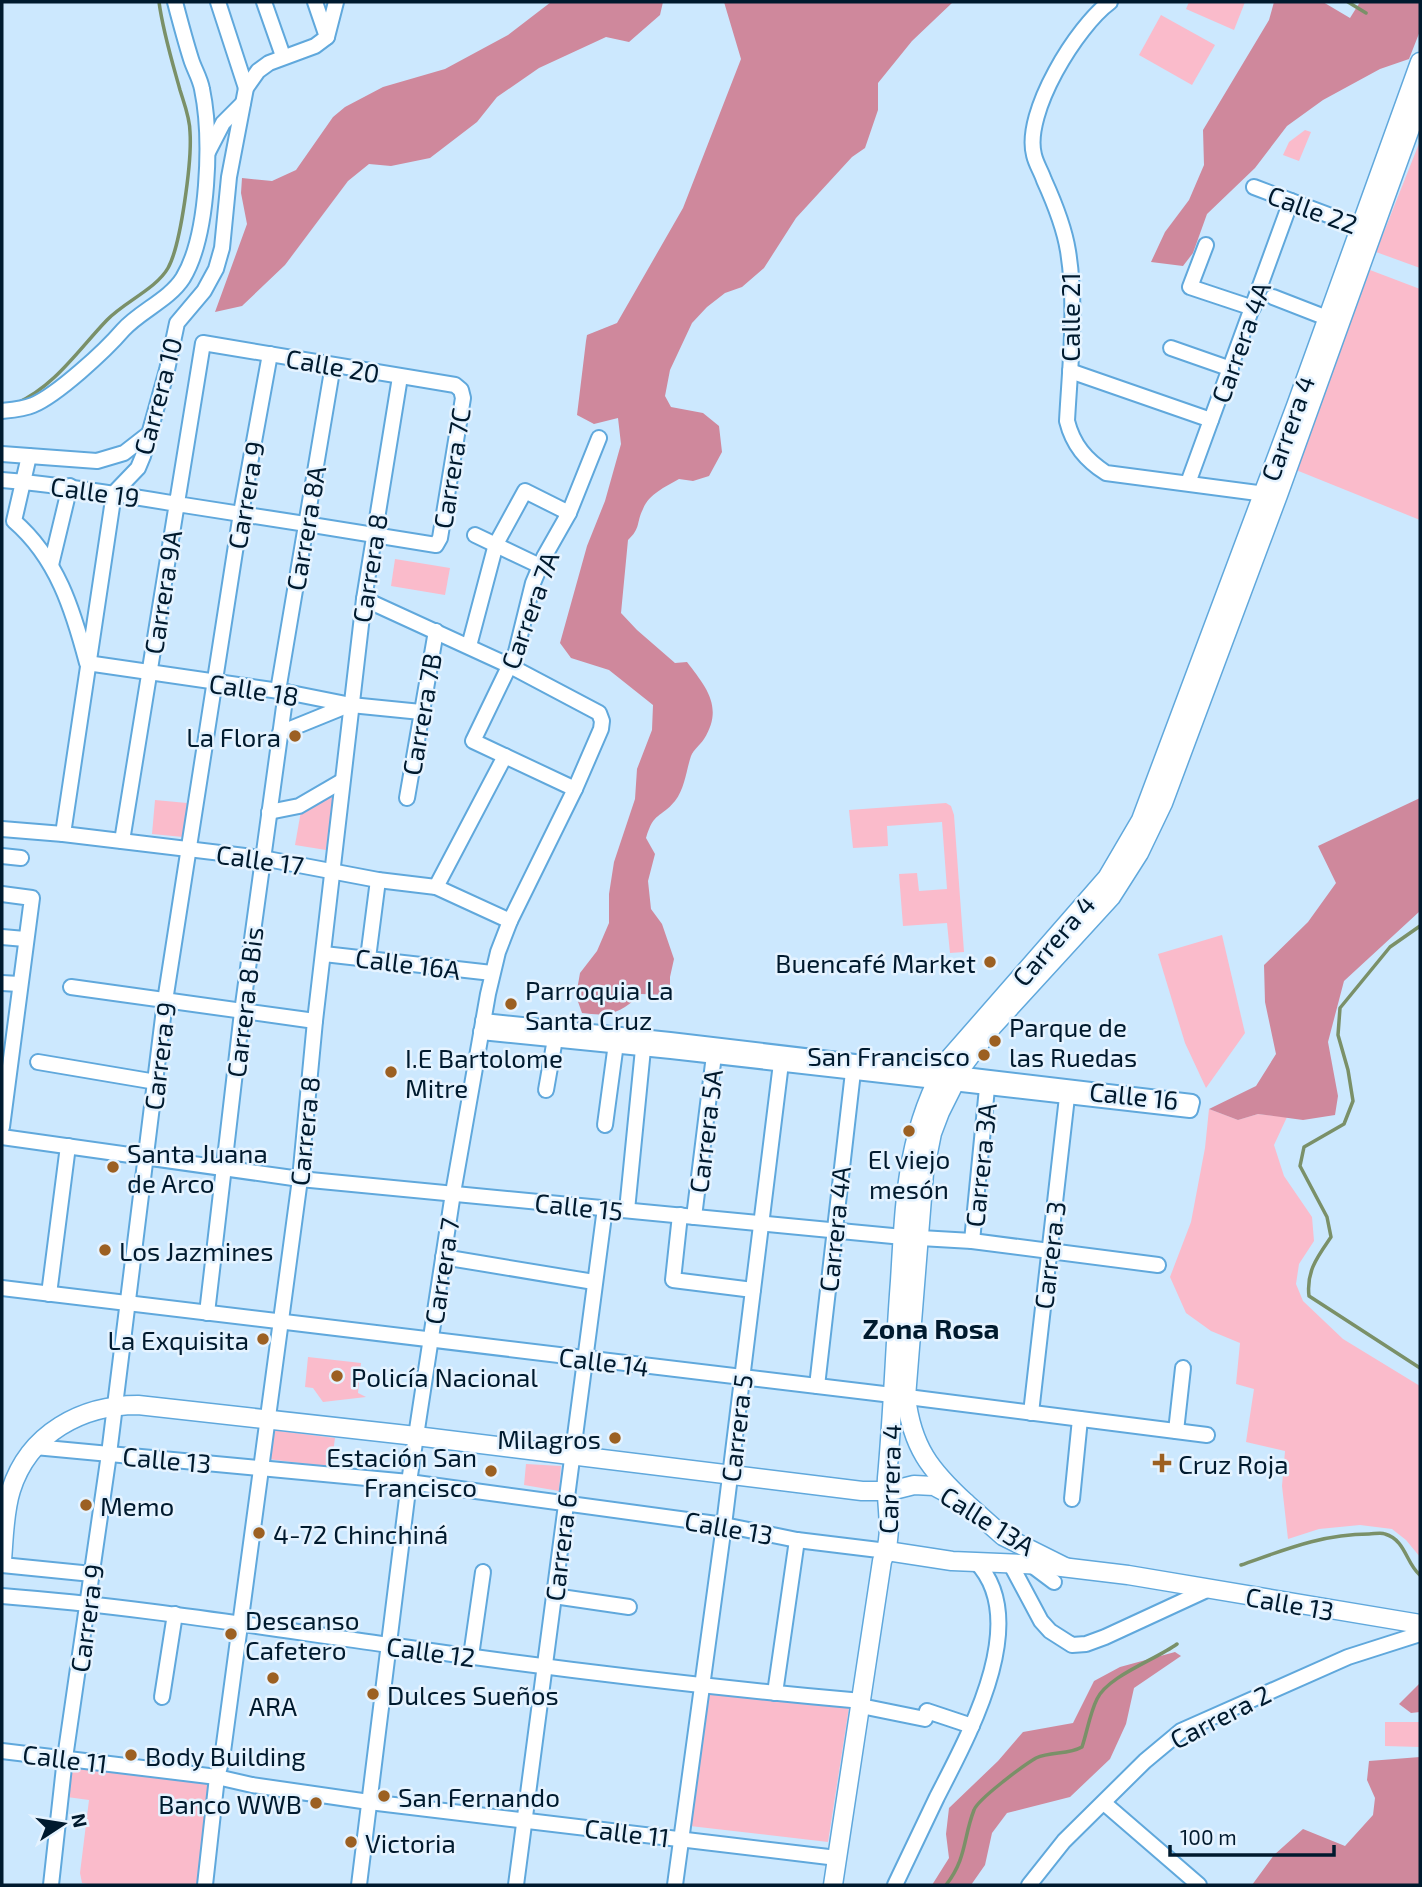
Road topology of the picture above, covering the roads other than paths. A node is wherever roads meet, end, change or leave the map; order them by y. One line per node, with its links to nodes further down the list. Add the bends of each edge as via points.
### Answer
1 (176, 2): 12 (street, via 201,86)
2 (218, 2): 10 (street)
3 (264, 2): 8 (street)
4 (315, 2): 7 (street)
5 (336, 2): 7 (street)
6 (1110, 2): 25 (street, Calle 21, via 1089,23 1059,68 1032,137 1034,155 1068,250 1073,292)
7 (327, 37): 8 (street)
8 (283, 57): 10 (street, via 258,71)
9 (1420, 62): 15 (main road, Carrera 4)
10 (245, 95): 12 (street); 30 (street, Carrera 10, via 229,177 222,248 205,291 177,323)
11 (1420, 101): 15 (main road, Carrera 4)
12 (208, 153): 28 (street, via 202,220 182,279 46,399 30,407)
13 (1254, 187): 14 (street, Calle 22)
14 (1292, 201): 15 (street, Calle 22); 18 (street, Carrera 4A)
15 (1366, 229): 19 (main road, Carrera 4); 39 (main road, Carrera 4)
16 (1206, 245): 18 (street, via 1190,287)
17 (1273, 297): 19 (street)
18 (1253, 308): 24 (street, Carrera 4A)
19 (1327, 318): 39 (main road, Carrera 4)
20 (203, 343): 22 (street, Calle 20); 40 (street, Carrera 9A)
21 (1171, 348): 24 (street)
22 (270, 354): 23 (street, Calle 20); 41 (street, Carrera 9)
23 (333, 365): 26 (street, Calle 20); 43 (street, Carrera 8A)
24 (1231, 369): 29 (street, Carrera 4A)
25 (1070, 372): 29 (street); 36 (street, Calle 21, via 1067,421 1071,437 1087,459 1106,473)
26 (400, 377): 27 (street, Calle 20, via 455,385); 44 (street, Carrera 8)
27 (461, 390): 47 (street, Carrera 7C)
28 (2, 411)
29 (1211, 421): 36 (street, Carrera 4A)
30 (151, 432): 33 (street, via 124,453 97,461); 38 (street, Carrera 10, via 138,468)
31 (599, 438): 42 (street, Carrera 7A)
32 (2, 454): 33 (street)
33 (29, 456): 35 (street)
34 (2, 480): 35 (street, Calle 19)
35 (23, 481): 37 (street, Calle 19); 48 (street, via 14,521 33,538)
36 (1188, 484): 39 (street, Calle 21)
37 (70, 486): 38 (street, Calle 19); 48 (street)
38 (114, 494): 40 (street, Calle 19); 53 (street)
39 (1270, 494): 99 (main road, Carrera 4, via 1172,780 1126,877 1100,911 993,1017 971,1053)
40 (176, 503): 41 (street, Calle 19); 55 (street, Carrera 9A)
41 (241, 513): 43 (street, Calle 19); 56 (street, Carrera 9)
42 (569, 513): 46 (street, Carrera 7B, via 525,491); 49 (street, Carrera 7A)
43 (306, 524): 44 (street, Calle 19); 57 (street, Carrera 8A)
44 (374, 535): 47 (street, Calle 19); 50 (street, Carrera 8)
45 (475, 535): 46 (street)
46 (496, 544): 49 (street); 52 (street, Carrera 7B)
47 (436, 545)
48 (51, 565): 53 (street, via 76,622)
49 (540, 566): 54 (street, Carrera 7A)
50 (364, 599): 51 (street); 58 (street, Carrera 8)
51 (436, 631): 52 (street); 59 (street, Carrera 7B)
52 (469, 646): 54 (street)
53 (87, 663): 55 (street, Calle 18); 67 (street)
54 (510, 666): 61 (street, Carrera 7A, via 473,741); 63 (street, Carrera 7, via 599,713 601,729)
55 (149, 672): 56 (street, Calle 18); 68 (street, Carrera 9A)
56 (214, 683): 57 (street, Calle 18); 69 (street, Carrera 9)
57 (282, 692): 58 (street, Calle 18); 60 (street, Carrera 8 Bis)
58 (351, 705): 59 (street, Calle 18); 60 (street); 62 (street, Carrera 8)
59 (421, 712): 64 (street, Carrera 7B)
60 (280, 733): 65 (street, Carrera 8 Bis)
61 (505, 756): 63 (street); 75 (street)
62 (342, 781): 65 (street, via 299,806); 73 (street, Carrera 8)
63 (575, 789): 77 (street, Carrera 7)
64 (407, 798)
65 (269, 812): 72 (street, Carrera 8 Bis)
66 (2, 829): 67 (street, Calle 17)
67 (62, 834): 68 (street, Calle 17)
68 (122, 841): 69 (street, Calle 17)
69 (188, 849): 72 (street, Calle 17); 86 (street, Carrera 9)
70 (2, 856): 71 (street)
71 (21, 858)
72 (262, 858): 73 (street, Calle 17); 87 (street, Carrera 8 Bis)
73 (333, 869): 74 (street, Calle 17); 80 (street, Carrera 8)
74 (379, 880): 75 (street, Calle 17); 81 (street)
75 (436, 887): 77 (street, Calle 17)
76 (2, 894): 79 (street, via 32,898)
77 (510, 921): 82 (street, Carrera 7)
78 (2, 937): 79 (street)
79 (25, 939): 84 (street)
80 (324, 954): 81 (street, Calle 16A); 88 (street, Carrera 8)
81 (368, 958): 82 (street, Calle 16A)
82 (492, 973): 89 (street, Carrera 7)
83 (2, 983): 84 (street)
84 (19, 984): 90 (street)
85 (71, 987): 86 (street)
86 (165, 1000): 87 (street); 100 (street, Carrera 9)
87 (242, 1012): 88 (street); 109 (street, Carrera 8 Bis)
88 (315, 1021): 110 (street, Carrera 8)
89 (482, 1026): 91 (street, Calle 16); 92 (street, Calle 16); 111 (street, Carrera 7)
90 (7, 1031): 98 (street)
91 (555, 1040): 92 (street, Calle 16); 102 (street)
92 (617, 1040): 93 (street, Calle 16); 104 (street)
93 (644, 1043): 94 (street, Calle 16); 113 (street)
94 (715, 1051): 95 (street, Calle 16); 114 (street, Carrera 5A)
95 (782, 1059): 97 (street, Calle 16); 99 (street, Calle 16); 115 (street, Carrera 5)
96 (38, 1062): 100 (street)
97 (852, 1072): 99 (street, Calle 16); 116 (street, Carrera 4A)
98 (5, 1074): 105 (street)
99 (947, 1078): 101 (street, Calle 16); 103 (street, Calle 16, via 1192,1101 1190,1110); 117 (main road, Carrera 4, via 915,1137)
100 (156, 1082): 108 (street, Carrera 9)
101 (987, 1088): 103 (street, Calle 16); 118 (street, Carrera 3A)
102 (546, 1090)
103 (1067, 1097): 119 (street, Carrera 3)
104 (605, 1125)
105 (2, 1127)
106 (2, 1137): 107 (street, Calle 15)
107 (68, 1146): 108 (street, Calle 15); 125 (street)
108 (145, 1157): 109 (street, Calle 15); 126 (street, Carrera 9)
109 (223, 1168): 110 (street, Calle 15); 127 (street, Carrera 8 Bis)
110 (300, 1178): 111 (street, Calle 15); 128 (street, Carrera 8)
111 (453, 1193): 112 (street, Calle 15); 120 (street, Carrera 7)
112 (606, 1208): 113 (street, Calle 15); 122 (street, Carrera 6)
113 (627, 1210): 114 (street, Calle 15)
114 (687, 1216): 115 (street, Calle 15); 124 (street, Carrera 5A, via 673,1280)
115 (762, 1223): 116 (street, Calle 15); 124 (street, Carrera 5)
116 (833, 1230): 117 (street, Calle 15); 133 (street, Carrera 4A)
117 (911, 1238): 118 (street, Calle 15); 134 (main road, Carrera 4)
118 (972, 1241): 119 (street, Calle 15)
119 (1049, 1250): 121 (street, Calle 15); 136 (street, Carrera 3)
120 (443, 1257): 122 (street); 129 (street, Carrera 7)
121 (1158, 1265)
122 (594, 1282): 130 (street, Carrera 6)
123 (2, 1289): 125 (street, Calle 14)
124 (753, 1290): 132 (street, Carrera 5)
125 (49, 1294): 126 (street, Calle 14)
126 (127, 1304): 127 (street, Calle 14); 135 (street, Carrera 9)
127 (207, 1313): 128 (street, Calle 14)
128 (280, 1323): 129 (street, Calle 14); 137 (street, Carrera 8)
129 (431, 1340): 130 (street, Calle 14); 141 (street, Carrera 7)
130 (585, 1358): 132 (street, Calle 14); 144 (street, Carrera 6)
131 (1183, 1368): 139 (street)
132 (742, 1377): 133 (street, Calle 14); 146 (street, Carrera 5)
133 (817, 1386): 134 (street, Calle 14)
134 (899, 1396): 136 (street, Calle 14); 148 (main road, Carrera 4); 151 (main road, Carrera 4, via 919,1449 939,1478)
135 (114, 1405): 137 (main road, Calle 13A); 142 (main road, Calle 13A, via 71,1419); 143 (street, Carrera 9)
136 (1031, 1413): 138 (street, Calle 14)
137 (267, 1419): 141 (main road, Calle 13A); 145 (street, Carrera 8)
138 (1080, 1419): 139 (street, Calle 14); 149 (street)
139 (1176, 1431): 140 (street, Calle 14)
140 (1207, 1435)
141 (416, 1436): 144 (main road, Calle 13A); 147 (street, Carrera 7)
142 (36, 1447): 143 (street, Calle 13); 157 (main road, Calle 13A, via 11,1490)
143 (109, 1454): 145 (street, Calle 13); 162 (street, Carrera 9)
144 (571, 1456): 146 (main road, Calle 13A); 150 (street, Carrera 6)
145 (260, 1468): 147 (street, Calle 13); 170 (street, Carrera 8)
146 (729, 1476): 148 (main road, Calle 13A); 153 (street, Carrera 5)
147 (409, 1482): 150 (street, Calle 13); 173 (street, Carrera 7)
148 (886, 1492): 151 (main road, Calle 13A, via 934,1486); 155 (main road, Carrera 4, via 890,1517)
149 (1072, 1499)
150 (566, 1502): 153 (street, Calle 13); 166 (street, Carrera 6)
151 (966, 1503): 152 (main road, Calle 13A)
152 (988, 1523): 156 (main road, via 992,1548); 160 (main road, Calle 13A)
153 (724, 1525): 154 (street, Calle 13); 176 (street, Carrera 5)
154 (797, 1540): 155 (street, Calle 13); 177 (street)
155 (887, 1551): 156 (main road, Calle 13); 179 (main road, Carrera 4, via 881,1561)
156 (976, 1562): 158 (main road, Calle 13); 180 (street, via 993,1586 998,1618 988,1684)
157 (2, 1563): 162 (street)
158 (1010, 1563): 159 (main road, Calle 13); 164 (street, via 1041,1620 1072,1645 1105,1637)
159 (1030, 1564): 160 (main road, Calle 13); 163 (street)
160 (1065, 1567): 164 (main road, Calle 13)
161 (483, 1572): 174 (street)
162 (92, 1574): 167 (street, Carrera 9)
163 (1054, 1582)
164 (1209, 1589): 171 (main road, Calle 13)
165 (2, 1596): 167 (street, Calle 12)
166 (554, 1597): 168 (street); 175 (street, Carrera 6)
167 (89, 1603): 169 (street, Calle 12); 182 (street, Carrera 9)
168 (629, 1607)
169 (175, 1614): 170 (street, Calle 12); 178 (street)
170 (240, 1622): 173 (street, Calle 12); 183 (street, Carrera 8)
171 (1420, 1624)
172 (1420, 1634): 185 (street, Carrera 2, via 1348,1657 1181,1731)
173 (388, 1645): 174 (street, Calle 12); 184 (street, Carrera 7)
174 (471, 1656): 175 (street, Calle 12)
175 (546, 1665): 176 (street, Calle 12); 186 (street, Carrera 6)
176 (702, 1685): 177 (street, Calle 12); 187 (street, Carrera 5)
177 (775, 1693): 179 (street, Calle 12)
178 (162, 1697)
179 (861, 1704): 180 (street, Calle 12, via 925,1719 928,1711); 188 (main road, Carrera 4)
180 (972, 1726): 195 (street)
181 (2, 1751): 182 (street, Calle 11)
182 (65, 1758): 183 (street, Calle 11); 189 (street, Carrera 9)
183 (217, 1777): 184 (street, Calle 11); 190 (street, Carrera 8)
184 (369, 1802): 186 (street, Calle 11); 191 (street, Carrera 7)
185 (1104, 1803): 196 (street, Carrera 2, via 1064,1841); 197 (street)
186 (526, 1820): 187 (street, Calle 11); 192 (street, Carrera 6)
187 (682, 1838): 188 (street, Calle 11); 193 (street, Carrera 5)
188 (837, 1858): 194 (main road, Carrera 4)
189 (51, 1885)
190 (205, 1885)
191 (359, 1885)
192 (516, 1885)
193 (675, 1885)
194 (833, 1885)
195 (895, 1885)
196 (1029, 1885)
197 (1199, 1885)

